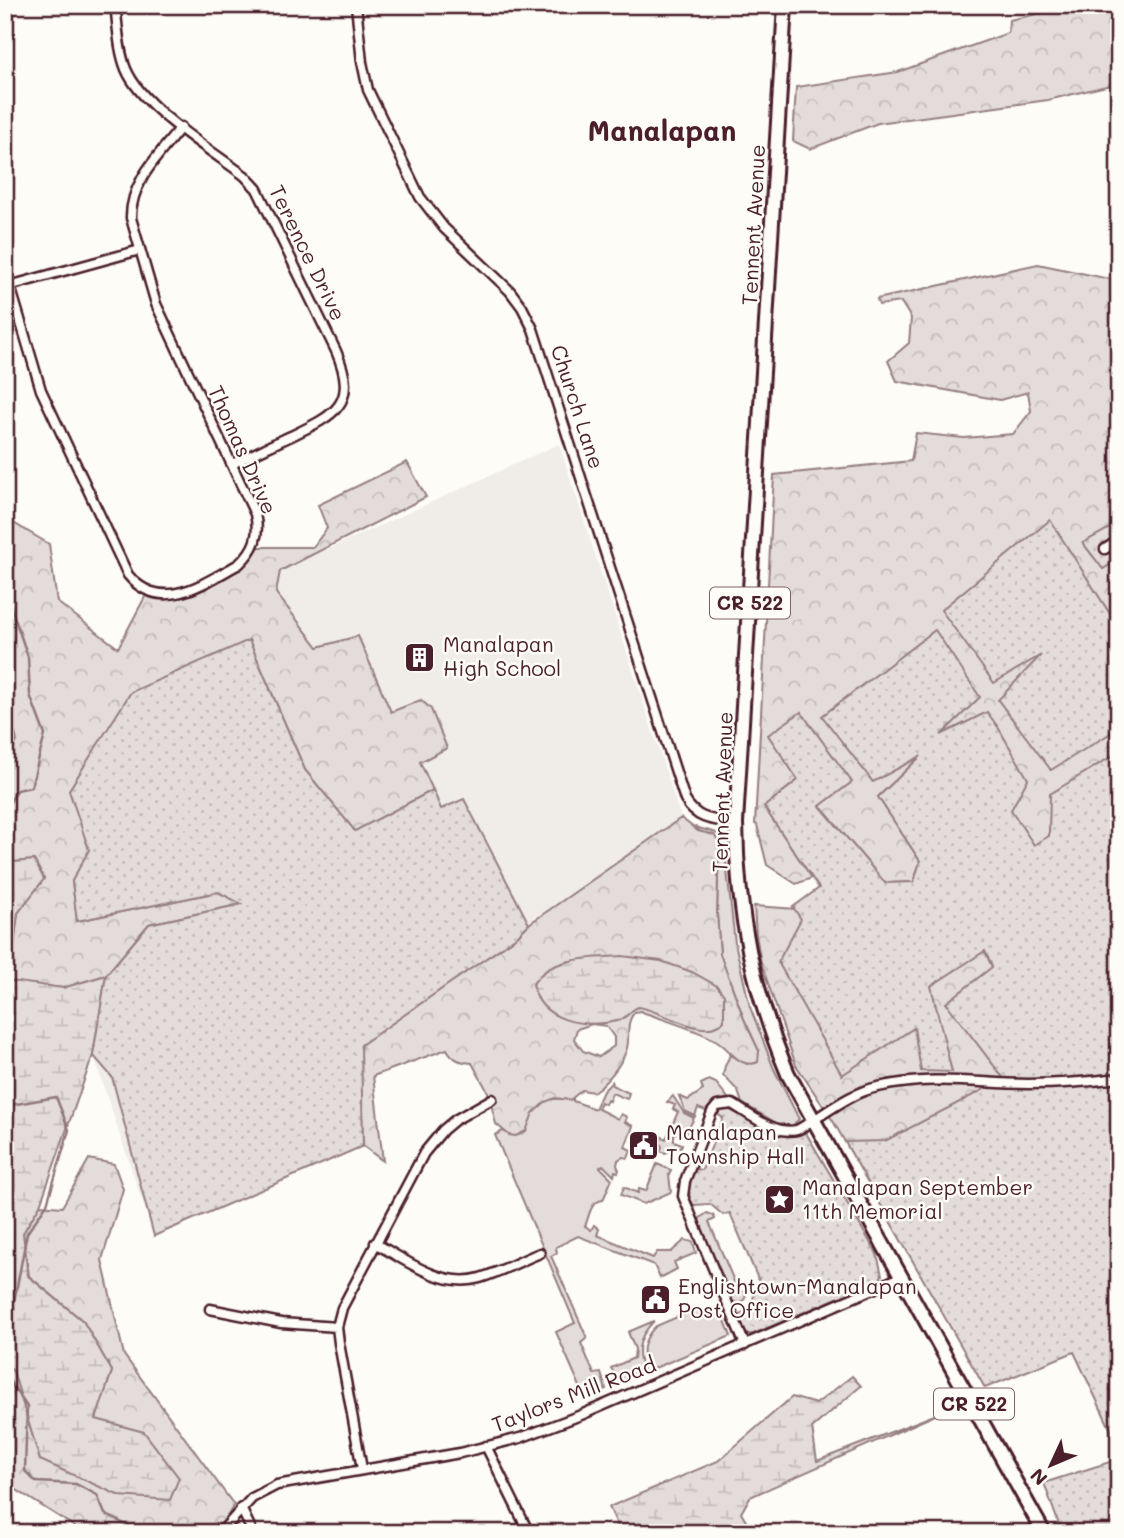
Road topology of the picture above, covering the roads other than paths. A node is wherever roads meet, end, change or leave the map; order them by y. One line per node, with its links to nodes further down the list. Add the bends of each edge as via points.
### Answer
1 (115, 5): 4 (street, Terence Drive, via 122,57 132,81 150,103)
2 (356, 5): 11 (street, Church Lane, via 368,90 420,198 444,228 510,291 533,329 685,800 705,819)
3 (785, 5): 11 (main road, Tennent Avenue / CR 522)
4 (181, 127): 5 (street, Thomas Drive, via 137,185 131,200); 8 (street, Terence Drive, via 257,189 345,375 342,399 327,418)
5 (140, 250): 7 (street); 8 (street, Thomas Drive, via 156,303)
6 (5, 269): 7 (street, Thomas Drive)
7 (9, 286): 8 (street, Thomas Drive, via 45,400 126,570 140,587 160,595 180,593 247,557 258,526)
8 (232, 464)
9 (1119, 540): 10 (street)
10 (1105, 549)
11 (736, 823): 14 (main road, Tennent Avenue / CR 522, via 741,909 753,973 776,1045)
12 (1119, 1078): 14 (street, via 1027,1084 918,1080 870,1090)
13 (492, 1100): 15 (street, via 455,1120 431,1143)
14 (813, 1120): 17 (main road, Tennent Avenue / CR 522); 20 (street, via 785,1132 732,1104 719,1105 712,1112 685,1181 684,1200)
15 (375, 1243): 16 (street, via 431,1273 465,1280); 19 (street)
16 (540, 1253)
17 (901, 1277): 20 (street, Taylors Mill Road); 27 (main road, Tennent Avenue / CR 522)
18 (210, 1310): 19 (street)
19 (337, 1327): 22 (street)
20 (745, 1345): 21 (street, Taylors Mill Road, via 547,1429)
21 (486, 1446): 22 (street, Taylors Mill Road); 26 (street)
22 (362, 1469): 23 (street, Taylors Mill Road, via 277,1485)
23 (242, 1508): 24 (street, Taylors Mill Road); 25 (street)
24 (219, 1533)
25 (253, 1533)
26 (530, 1533)
27 (1044, 1533)

